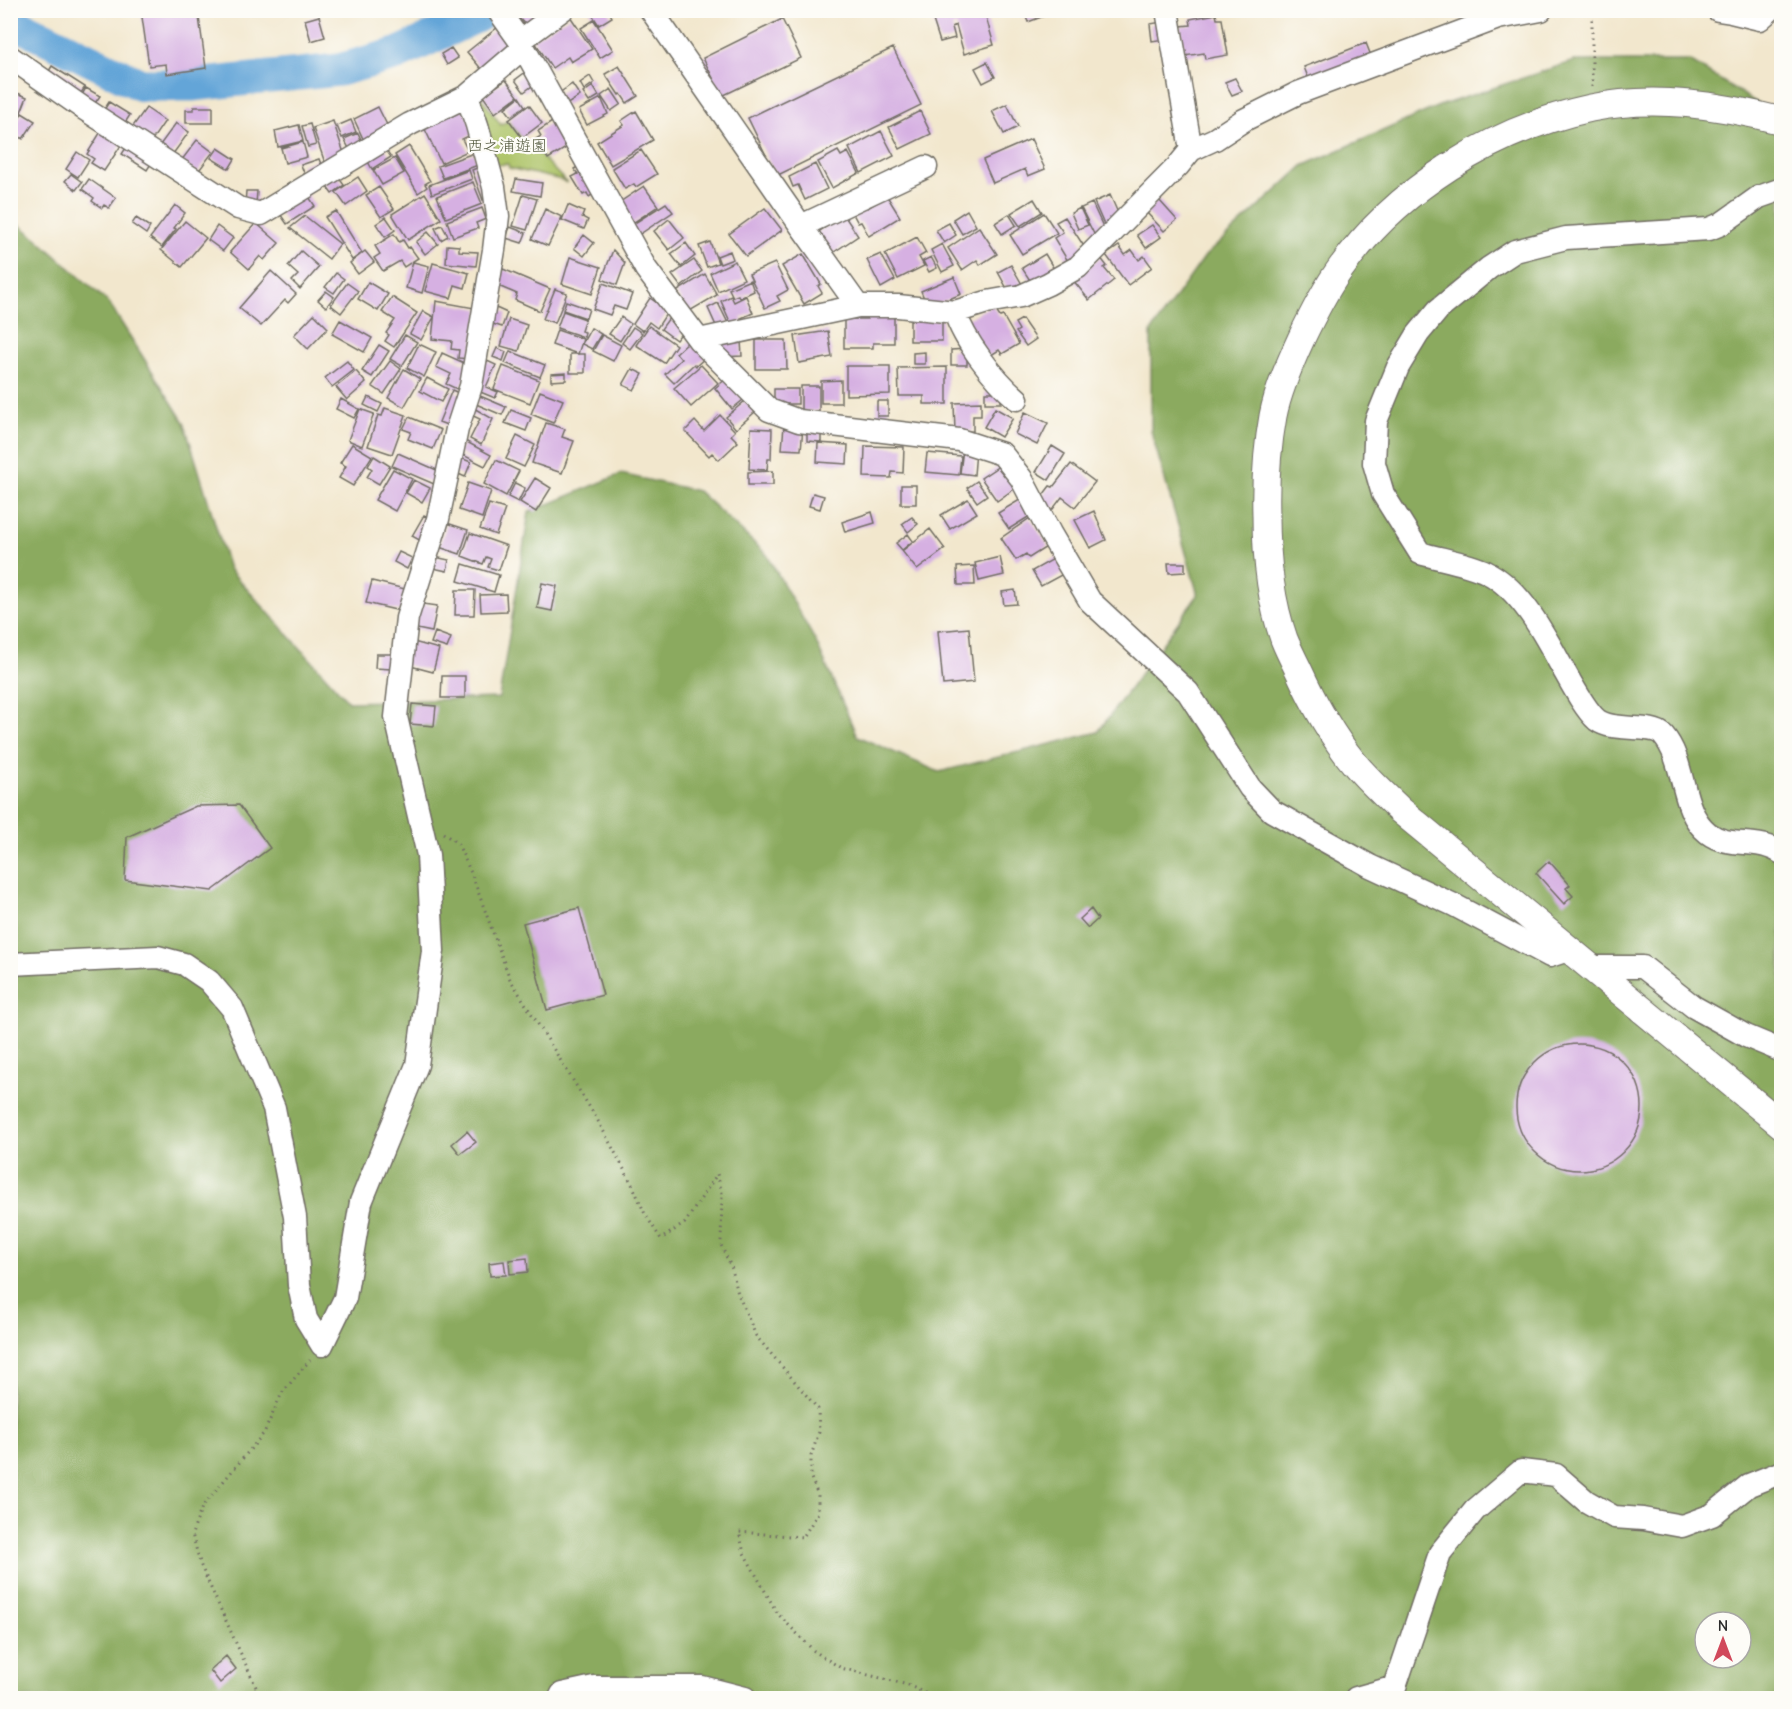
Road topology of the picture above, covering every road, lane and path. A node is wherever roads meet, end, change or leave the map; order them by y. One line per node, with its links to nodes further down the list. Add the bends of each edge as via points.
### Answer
1 (498, 10): 9 (street)
2 (562, 10): 9 (street)
3 (651, 10): 17 (street)
4 (1541, 10): 14 (street, via 1498,18 1298,93)
5 (1592, 10): 12 (path)
6 (1718, 10): 7 (street, via 1760,19)
7 (1770, 10)
8 (1168, 14): 14 (street)
9 (522, 45): 11 (street); 20 (street, via 646,269)
10 (10, 57): 11 (street, via 238,208 261,214 410,124)
11 (467, 96): 22 (street, via 494,187 498,216 471,386 457,429 438,519 407,618 396,717)
12 (1592, 108): 13 (street, via 1633,102 1710,105); 24 (street, via 1509,135 1466,156 1396,207 1368,234 1338,272 1290,363 1273,414 1265,477 1270,588 1284,640 1315,706 1354,763 1400,810)
13 (1782, 121)
14 (1191, 150): 19 (street, via 1078,267 1021,296)
15 (926, 167): 17 (street)
16 (1782, 189): 23 (street, via 1760,197 1709,229 1566,238 1515,251 1488,268 1438,310 1398,367 1376,421 1374,463 1383,494 1420,553 1486,572 1512,591 1546,636 1579,697 1598,721 1662,734 1677,757 1699,825 1726,842 1769,847)
17 (801, 226): 18 (street)
18 (858, 306): 19 (street); 20 (street)
19 (955, 312): 21 (street, via 960,328 993,374)
20 (699, 340): 24 (street, via 769,410 799,421 959,440 1002,454 1022,478 1090,601 1188,692 1250,788 1272,811 1370,866 1550,956)
21 (1017, 399)
22 (422, 829): 29 (street, via 428,855 433,951 417,1065 361,1202 345,1298); 34 (path, via 438,829 458,844 510,978 597,1119 661,1239 685,1223 717,1174 722,1193 721,1245 756,1336 818,1409 819,1432 811,1456 811,1478 818,1495 818,1513 803,1537 739,1532 744,1553 777,1613 814,1651 841,1668 908,1685)
23 (1782, 853)
24 (1568, 950): 26 (street)
25 (10, 964): 29 (street, via 158,957 192,969 209,981 232,1008 274,1108 294,1217 299,1285 306,1319)
26 (1591, 967): 27 (street, via 1643,967 1694,1007); 28 (street)
27 (1782, 1051)
28 (1782, 1125)
29 (322, 1346): 31 (path, via 282,1393 264,1433 202,1507 192,1534 201,1566)
30 (1782, 1472): 35 (street, via 1749,1485 1712,1515 1682,1526 1614,1516 1586,1501 1556,1475 1521,1471 1475,1510 1440,1553 1395,1687)
31 (261, 1698)
32 (560, 1698): 33 (street, via 594,1687 702,1687)
33 (745, 1698)
34 (935, 1698)
35 (1356, 1698)

